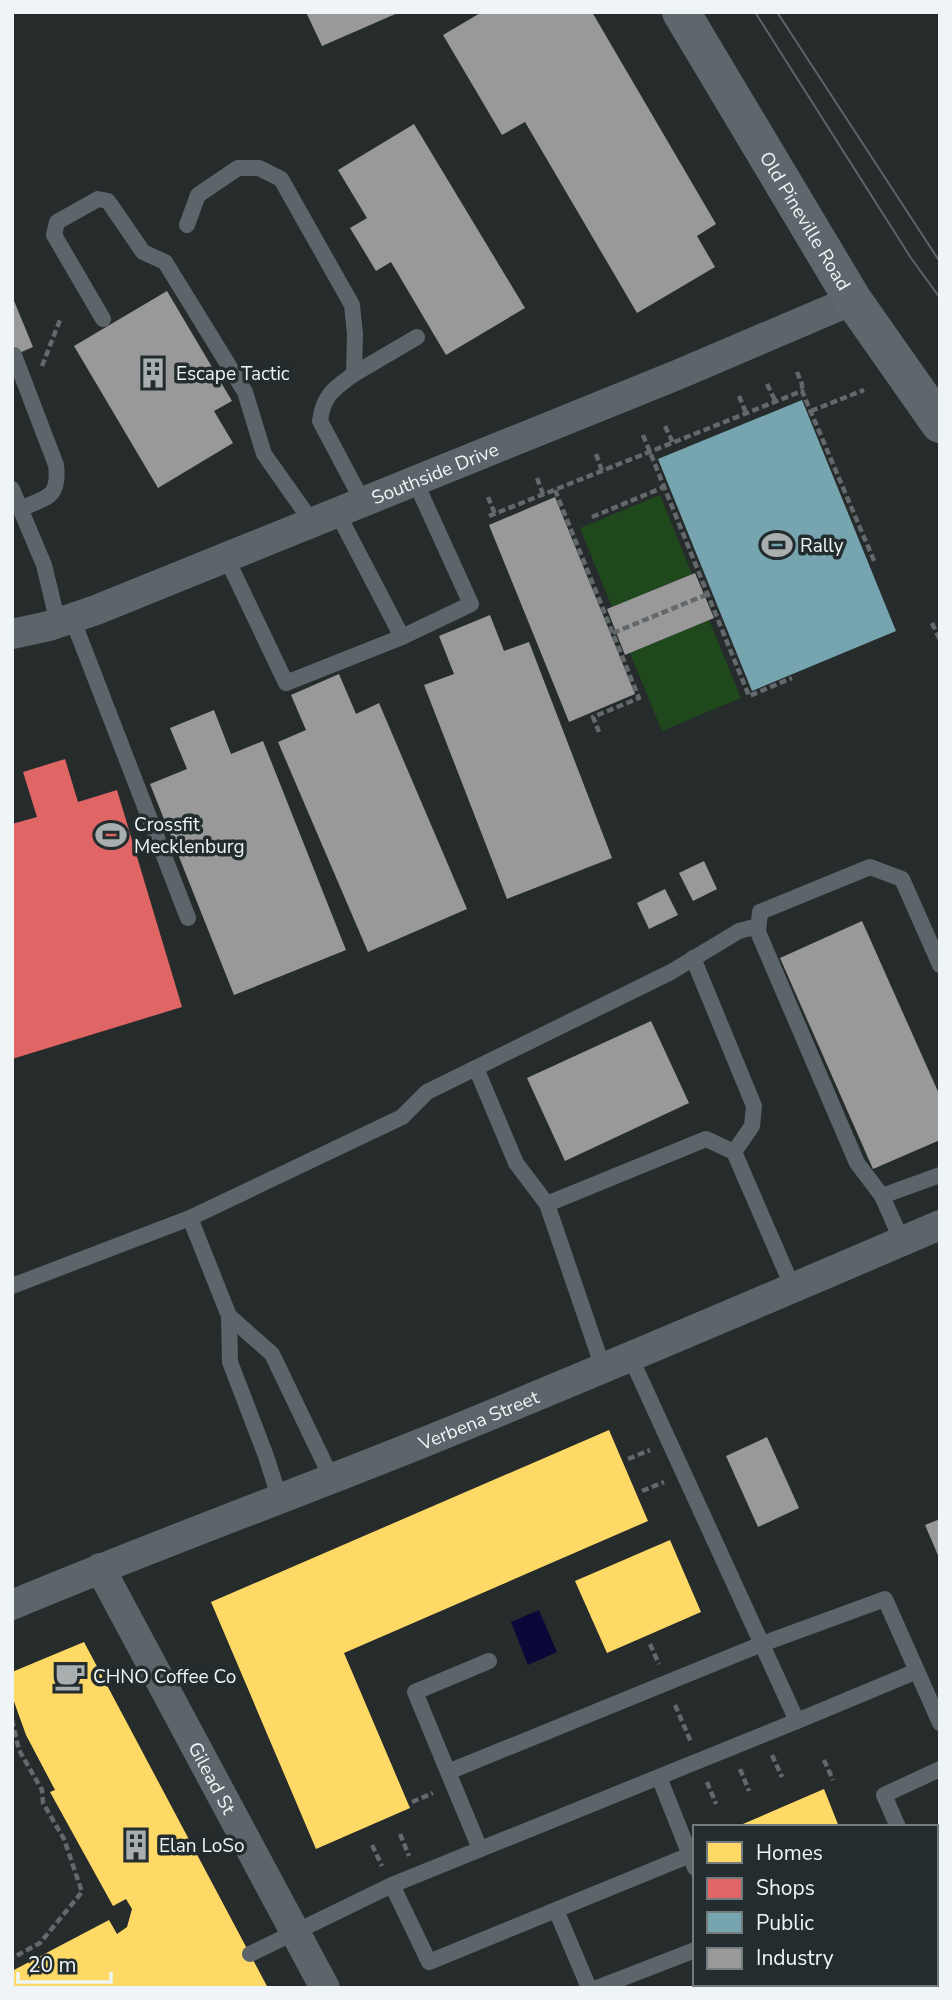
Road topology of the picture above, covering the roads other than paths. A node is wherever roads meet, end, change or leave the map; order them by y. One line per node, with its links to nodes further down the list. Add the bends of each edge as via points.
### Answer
1 (681, 12): 3 (street, Old Pineville Road)
2 (187, 225): 7 (lane, via 198,195 239,168 259,168 281,179 352,305)
3 (853, 300): 8 (street, Old Pineville Road); 9 (street, Southside Drive)
4 (103, 319): 12 (lane, via 54,235 57,222 98,199 108,201 143,252 165,262 245,393 264,454)
5 (417, 337): 7 (lane)
6 (14, 355): 11 (lane, via 58,482 51,495)
7 (354, 374): 12 (lane, via 331,391 321,408)
8 (940, 424)
9 (415, 481): 12 (street, Southside Drive); 16 (lane, via 471,604)
10 (12, 489): 11 (lane)
11 (20, 509): 14 (lane)
12 (338, 512): 13 (street, Southside Drive); 16 (lane)
13 (226, 557): 14 (street, Southside Drive); 16 (lane, via 286,683)
14 (65, 620): 15 (street, Southside Drive); 17 (lane)
15 (12, 634)
16 (402, 637)
17 (188, 918)
18 (758, 926): 19 (lane, via 739,931); 20 (lane, via 760,912 870,867 902,879); 24 (lane, via 857,1163)
19 (693, 958): 21 (lane); 22 (lane, via 754,1106 752,1126)
20 (940, 965)
21 (476, 1068): 25 (lane, via 516,1163); 26 (lane, via 427,1092 402,1117)
22 (734, 1152): 25 (lane, via 706,1139); 30 (lane)
23 (940, 1175): 24 (lane)
24 (882, 1196): 28 (lane)
25 (547, 1203): 33 (lane)
26 (190, 1218): 29 (lane); 31 (lane)
27 (940, 1225): 28 (street, Verbena Street)
28 (902, 1241): 30 (street, Verbena Street)
29 (12, 1286)
30 (793, 1288): 32 (street, Verbena Street)
31 (229, 1316): 34 (lane, via 272,1354); 35 (lane, via 230,1362)
32 (630, 1356): 33 (street, Verbena Street); 38 (lane)
33 (603, 1368): 34 (street, Verbena Street)
34 (332, 1479): 35 (street, Verbena Street)
35 (279, 1500): 36 (street, Verbena Street)
36 (100, 1568): 37 (street, Verbena Street); 51 (street, Gilead St)
37 (12, 1605)
38 (762, 1644): 40 (lane, via 885,1598); 41 (lane); 44 (lane)
39 (489, 1661): 44 (lane, via 415,1692)
40 (917, 1671): 41 (lane); 42 (lane)
41 (797, 1721): 45 (lane)
42 (940, 1723)
43 (940, 1769): 46 (lane, via 884,1795)
44 (448, 1772): 47 (lane)
45 (659, 1777): 47 (lane); 48 (lane)
46 (897, 1825)
47 (481, 1849): 49 (lane)
48 (692, 1861): 50 (lane)
49 (392, 1885): 50 (lane, via 429,1962); 51 (lane)
50 (556, 1910): 55 (lane)
51 (295, 1931): 53 (lane); 54 (street, Gilead St)
52 (693, 1951): 56 (lane)
53 (250, 1954)
54 (325, 1988)
55 (589, 1988)
56 (597, 1988)

